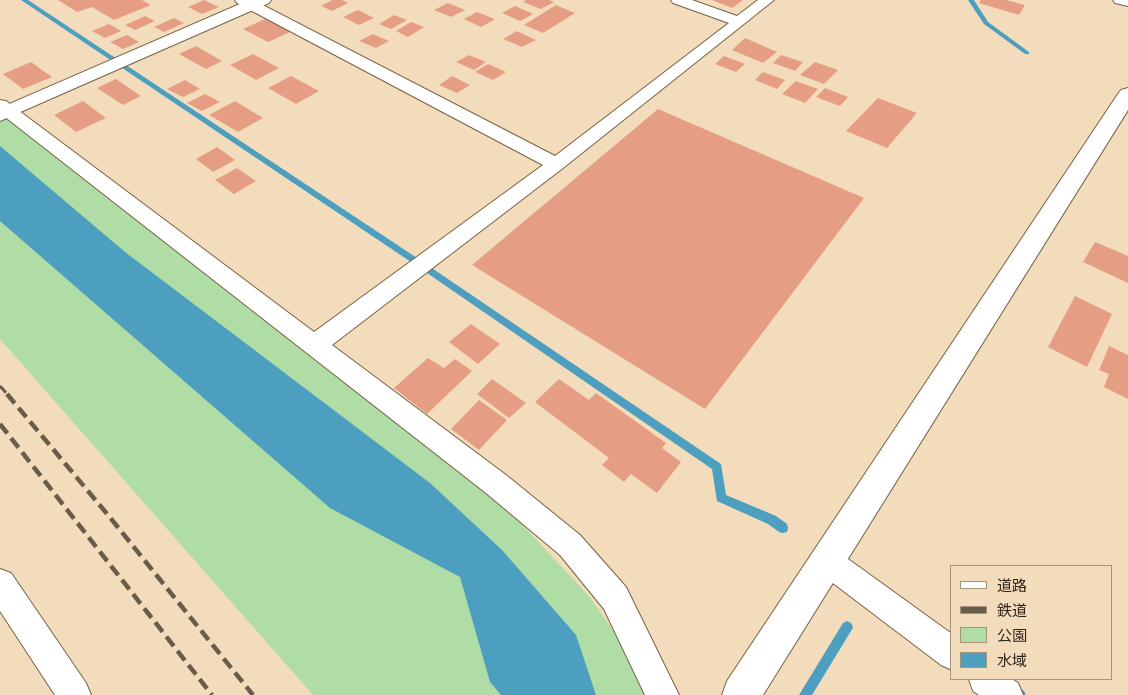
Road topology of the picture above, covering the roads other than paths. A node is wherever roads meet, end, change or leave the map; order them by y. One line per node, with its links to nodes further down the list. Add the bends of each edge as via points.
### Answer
1 (678, 0): 6 (street)
2 (767, 0): 6 (street)
3 (1120, 0): 5 (street)
4 (252, 2): 8 (street); 9 (street)
5 (1128, 2)
6 (738, 21): 9 (street)
7 (1128, 94): 11 (street)
8 (3, 111): 10 (street)
9 (556, 164): 10 (street)
10 (314, 345): 16 (street, via 496,484 570,545 615,598)
11 (837, 569): 13 (street); 17 (street)
12 (0, 584): 15 (street)
13 (950, 652)
14 (985, 680): 18 (street)
15 (74, 695)
16 (662, 695)
17 (741, 695)
18 (1006, 695)

